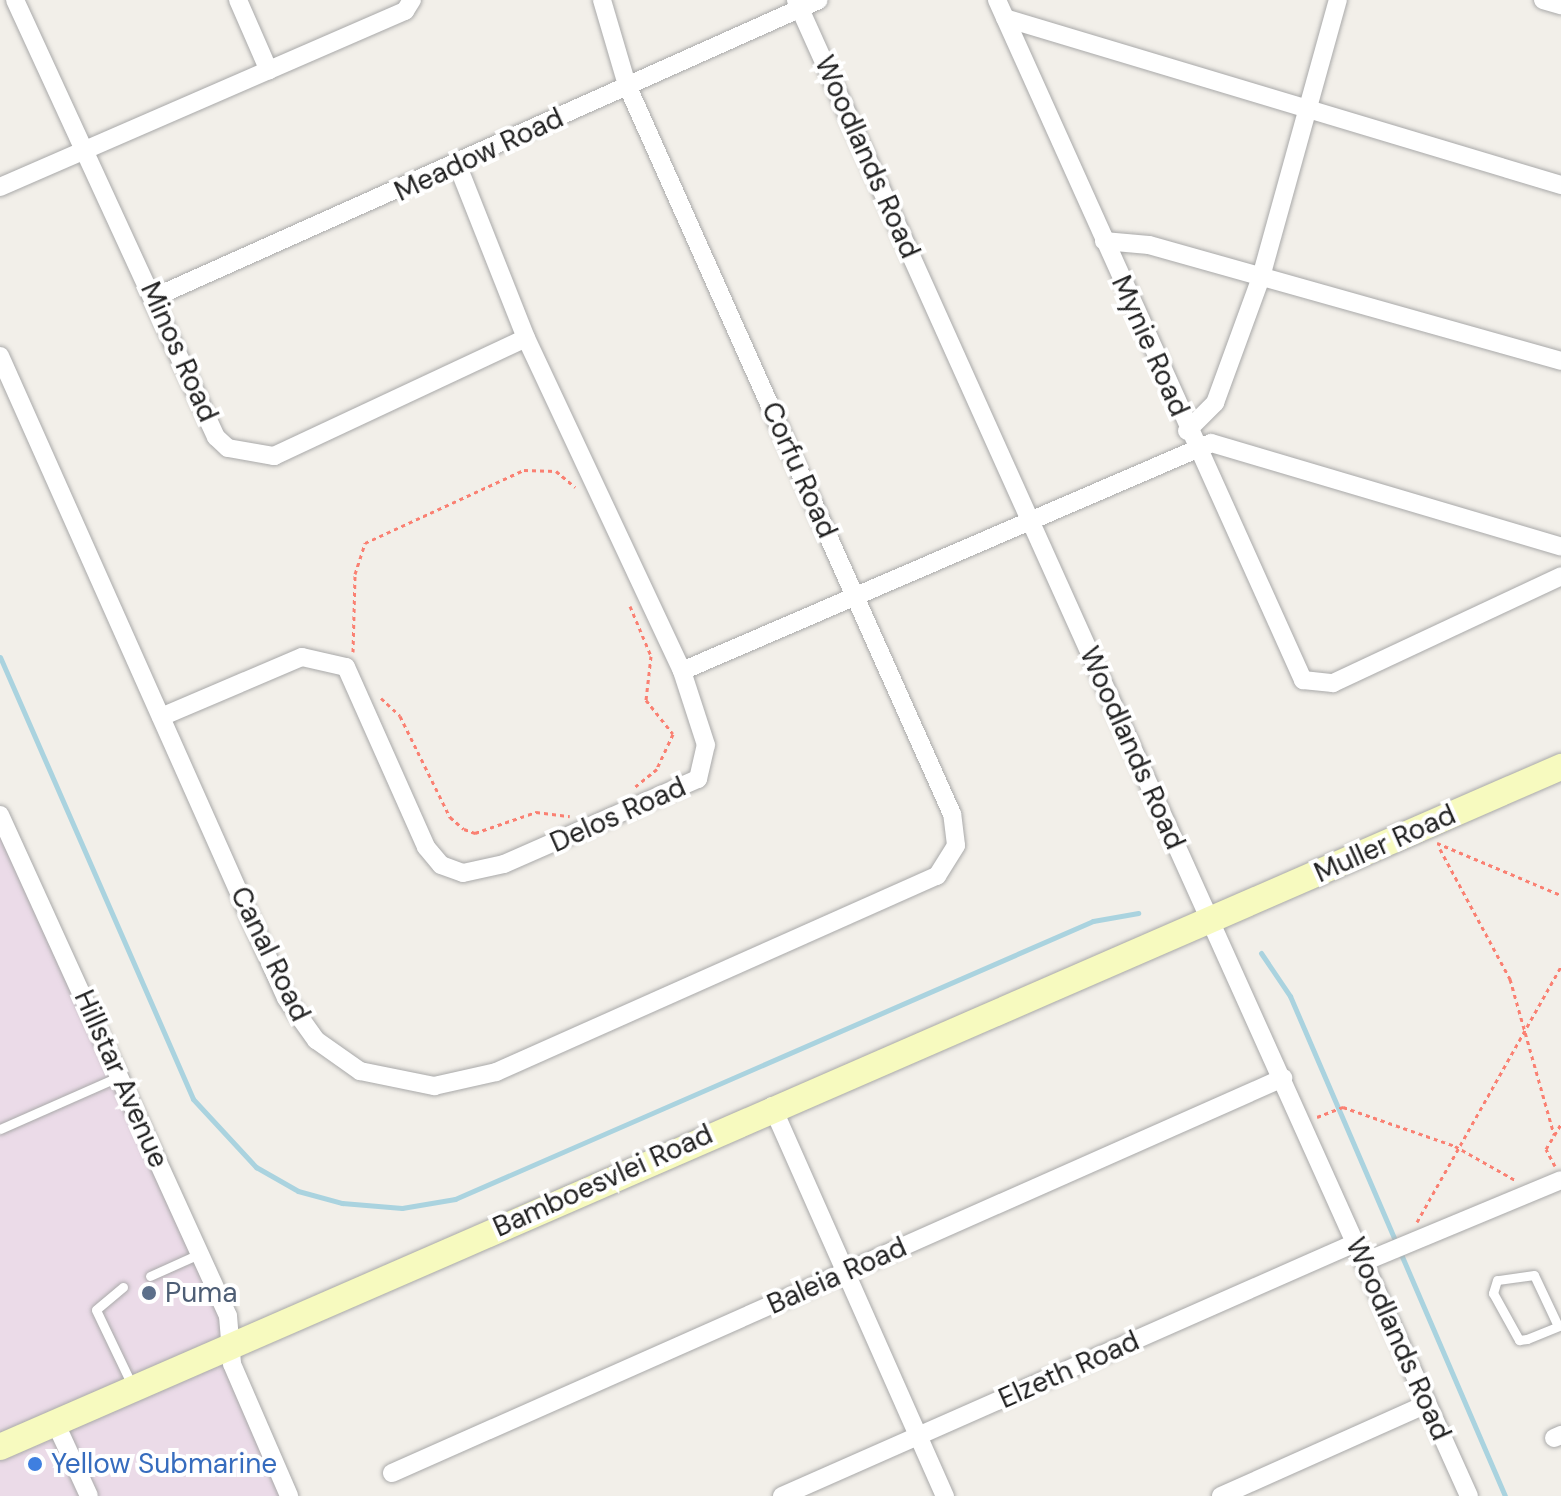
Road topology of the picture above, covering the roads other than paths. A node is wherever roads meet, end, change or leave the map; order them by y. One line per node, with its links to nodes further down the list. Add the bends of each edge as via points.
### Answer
1 (15, 0): 15 (street, Minos Road)
2 (238, 0): 12 (street)
3 (412, 0): 12 (street, via 405,11)
4 (602, 0): 13 (street, Corfu Road)
5 (819, 0): 9 (street, Meadow Road)
6 (997, 0): 11 (street, Mynie Road)
7 (1338, 0): 14 (street)
8 (1543, 0): 10 (street)
9 (798, 4): 13 (street, Meadow Road); 26 (street, Woodlands Road)
10 (1561, 5)
11 (1005, 18): 14 (street); 19 (street, Mynie Road)
12 (269, 71): 15 (street)
13 (627, 85): 16 (street, Meadow Road); 29 (street, Corfu Road)
14 (1310, 109): 17 (street); 20 (street)
15 (84, 152): 18 (street); 21 (street, Minos Road)
16 (458, 166): 21 (street, Meadow Road); 22 (street, Delos Road)
17 (1561, 185)
18 (0, 187)
19 (1104, 241): 20 (street, via 1149,245); 25 (street, Mynie Road)
20 (1261, 277): 24 (street); 25 (street, via 1215,403)
21 (155, 297): 22 (street, Minos Road, via 216,437 259,458)
22 (526, 338): 30 (street, Delos Road)
23 (0, 356): 31 (street, Canal Road)
24 (1561, 361)
25 (1190, 439): 26 (street); 27 (street, via 1229,445); 28 (street, Mynie Road, via 1297,674 1313,685 1333,683)
26 (1028, 518): 29 (street); 35 (street, Woodlands Road)
27 (1561, 547)
28 (1561, 576)
29 (855, 596): 30 (street); 34 (street, Corfu Road, via 952,814)
30 (682, 671): 31 (street, Delos Road, via 706,745 698,779 504,864 463,873 441,865 426,847 359,691 337,663 284,662)
31 (161, 717): 34 (street, Canal Road, via 298,1017 337,1059 401,1083 434,1086 496,1072 937,876)
32 (1561, 767): 35 (street, Muller Road)
33 (0, 815): 36 (street, Hillstar Avenue)
34 (953, 856)
35 (1208, 918): 37 (street, Woodlands Road); 38 (street, Bamboesvlei Road)
36 (120, 1076): 39 (lane); 42 (street, Hillstar Avenue)
37 (1283, 1078): 41 (street, Woodlands Road); 44 (street, Baleia Road)
38 (772, 1106): 44 (street); 48 (street, Bamboesvlei Road)
39 (0, 1129)
40 (1560, 1179): 43 (street)
41 (1355, 1243): 43 (street, Woodlands Road); 52 (street, Elzeth Road)
42 (199, 1254): 45 (lane); 48 (street, Hillstar Avenue, via 228,1316)
43 (1364, 1262): 50 (street, Woodlands Road)
44 (845, 1273): 52 (street); 54 (street, Baleia Road)
45 (150, 1276)
46 (123, 1287): 49 (lane, via 96,1310)
47 (1560, 1326): 47 (lane, via 1534,1275 1497,1280 1493,1293 1519,1340)
48 (232, 1346): 49 (street, Bamboesvlei Road); 56 (street, Hillstar Avenue, via 232,1364)
49 (133, 1388): 51 (street, Bamboesvlei Road)
50 (1427, 1404): 59 (street); 60 (street, Woodlands Road)
51 (55, 1422): 53 (street, Bamboesvlei Road); 55 (street)
52 (918, 1436): 57 (street, Elzeth Road); 58 (street)
53 (0, 1447)
54 (392, 1473)
55 (89, 1496)
56 (289, 1496)
57 (782, 1496)
58 (945, 1496)
59 (1221, 1496)
60 (1469, 1496)

